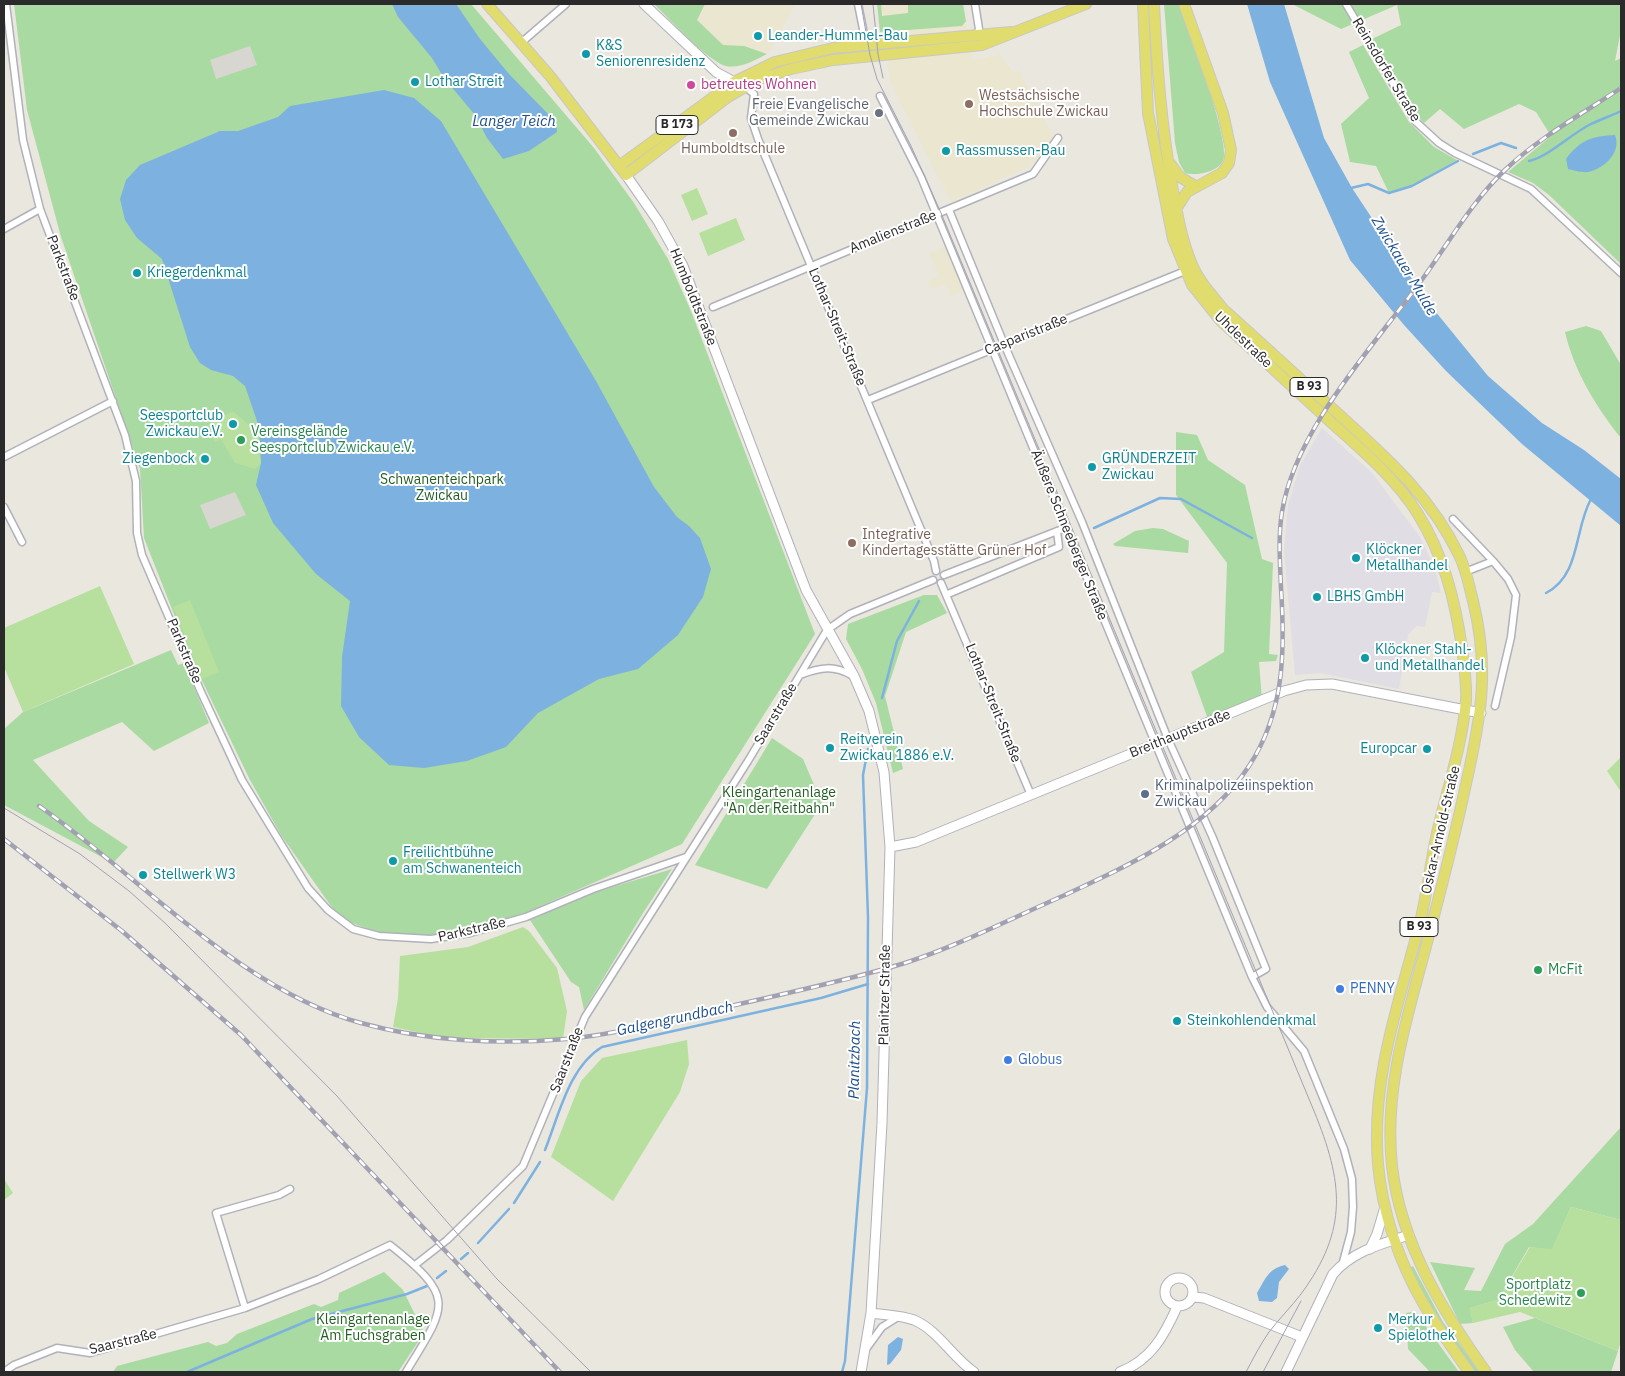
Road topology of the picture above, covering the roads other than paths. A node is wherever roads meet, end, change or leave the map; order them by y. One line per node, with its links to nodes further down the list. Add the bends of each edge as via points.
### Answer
1 (6, 4): 25 (street, Parkstraße, via 23,140)
2 (487, 4): 14 (main road, Humboldtstraße)
3 (566, 4): 14 (street)
4 (644, 4): 17 (main road, via 705,63)
5 (858, 4): 15 (street)
6 (976, 4): 13 (street)
7 (1086, 4): 12 (main road, B 173)
8 (1143, 4): 30 (main road, Uhdestraße / B 93, via 1148,112 1166,207)
9 (1154, 4): 20 (main road, Uhdestraße / B 93, via 1156,65)
10 (1184, 4): 23 (main road, via 1214,87 1231,150 1222,173)
11 (1346, 4): 31 (street, Reinsdorfer Straße, via 1416,122 1455,153 1531,189)
12 (1012, 32): 13 (main road, B 173); 16 (main road, B 173, via 991,42)
13 (979, 34): 15 (main road, B 173); 16 (street)
14 (522, 42): 21 (main road, Humboldtstraße)
15 (866, 44): 17 (main road, B 173, via 794,56 761,68)
16 (968, 46): 17 (main road, B 173, via 814,63)
17 (739, 84): 21 (main road, B 173); 22 (main road, B 173); 29 (street, Lothar-Streit-Straße, via 754,94 752,123)
18 (880, 96): 27 (street, Äußere Schneeberger Straße, via 921,177)
19 (1058, 138): 26 (street, Amalienstraße, via 1033,174)
20 (1167, 160): 23 (main road, via 1180,177); 24 (main road, Uhdestraße / B 93)
21 (619, 166): 22 (main road, Humboldtstraße)
22 (626, 175): 50 (main road, Humboldtstraße, via 667,236 686,274 806,590)
23 (1195, 186): 24 (main road)
24 (1176, 209): 45 (main road, Uhdestraße / B 93, via 1188,253 1207,289 1223,309 1375,448 1423,497 1445,529)
25 (40, 210): 28 (street); 35 (street, Parkstraße)
26 (949, 210): 27 (street, Amalienstraße); 33 (street, Äußere Schneeberger Straße)
27 (936, 215): 29 (street, Amalienstraße); 34 (street, Äußere Schneeberger Straße)
28 (4, 229)
29 (812, 266): 32 (street, Amalienstraße); 36 (street, Lothar-Streit-Straße)
30 (1185, 271): 33 (street, Casparistraße); 54 (main road, Uhdestraße / B 93, via 1200,297 1220,320 1368,456 1417,512 1445,568 1452,594 1463,656)
31 (1621, 273)
32 (713, 307)
33 (1004, 344): 34 (street, Casparistraße); 56 (street, Äußere Schneeberger Straße, via 1086,531)
34 (993, 349): 36 (street, Casparistraße); 40 (street, Äußere Schneeberger Straße)
35 (113, 400): 37 (street); 60 (street, Parkstraße, via 136,480 137,533 142,555 242,780 308,888 328,910 353,929 378,936 431,939 470,933 526,917 593,889)
36 (868, 400): 44 (street, Lothar-Streit-Straße)
37 (4, 457)
38 (4, 507): 42 (street)
39 (1453, 519): 43 (street)
40 (1065, 528): 41 (street); 57 (street, Äußere Schneeberger Straße)
41 (1057, 531): 46 (street); 49 (street, via 1059,548)
42 (22, 542)
43 (1493, 561): 45 (street); 53 (street, via 1516,595 1511,637)
44 (936, 571): 46 (street); 47 (street)
45 (1465, 572): 55 (main road, Uhdestraße / B 93, via 1482,647 1484,691)
46 (944, 575): 48 (street)
47 (933, 580): 48 (street); 50 (street, Saarstraße, via 850,614)
48 (941, 583): 49 (street, Lothar-Streit-Straße)
49 (948, 594): 58 (street, Lothar-Streit-Straße)
50 (827, 630): 51 (street, Saarstraße); 52 (main road, Planitzer Straße)
51 (800, 674): 52 (street, Saarstraße, via 832,667); 60 (street, Saarstraße)
52 (854, 676): 59 (main road, Planitzer Straße, via 878,741 887,796)
53 (1496, 706)
54 (1465, 711): 55 (main road, Breithauptstraße); 56 (main road, Breithauptstraße, via 1332,684 1306,685); 63 (main road, Oskar-Arnold-Straße / B 93, via 1420,924 1384,1053 1377,1143)
55 (1481, 713): 64 (main road, Oskar-Arnold-Straße / B 93, via 1452,850 1394,1072 1392,1165)
56 (1168, 739): 57 (main road, Breithauptstraße); 61 (street, Äußere Schneeberger Straße, via 1212,836 1266,970)
57 (1156, 744): 58 (main road, Breithauptstraße); 61 (street, Äußere Schneeberger Straße)
58 (1031, 795): 59 (main road, Breithauptstraße, via 916,842)
59 (890, 847): 72 (main road, Planitzer Straße, via 882,1123)
60 (686, 857): 68 (street, Saarstraße, via 584,1016 523,1166 447,1240)
61 (1252, 977): 67 (street, Äußere Schneeberger Straße, via 1267,1007 1304,1051 1344,1149 1352,1179 1353,1207 1351,1232)
62 (290, 1190): 71 (street, via 216,1213)
63 (1386, 1206): 65 (main road, Oskar-Arnold-Straße / B 93); 66 (main road)
64 (1409, 1235): 65 (main road, Äußere Schneeberger Straße); 83 (main road, Oskar-Arnold-Straße / B 93, via 1439,1301)
65 (1395, 1240): 66 (main road, Äußere Schneeberger Straße); 82 (main road, Oskar-Arnold-Straße / B 93, via 1421,1301)
66 (1370, 1249): 67 (main road, Äußere Schneeberger Straße)
67 (1343, 1262): 74 (main road, Äußere Schneeberger Straße, via 1333,1274)
68 (415, 1265): 71 (street, Saarstraße, via 390,1245); 77 (street, via 435,1287 440,1311)
69 (1193, 1297): 70 (main road, via 1184,1306); 70 (main road, via 1194,1291 1188,1280 1172,1280 1165,1288 1165,1294); 74 (main road, via 1204,1298)
70 (1177, 1307): 80 (main road, via 1164,1337 1146,1358)
71 (245, 1308): 76 (street, Saarstraße, via 90,1353 57,1348)
72 (871, 1313): 73 (main road); 75 (main road, Planitzer Straße)
73 (898, 1317): 75 (street, via 882,1327); 79 (main road, via 915,1320 931,1331)
74 (1302, 1337): 81 (main road, Äußere Schneeberger Straße)
75 (866, 1350): 78 (main road, Planitzer Straße)
76 (4, 1372)
77 (406, 1372)
78 (861, 1372)
79 (974, 1372)
80 (1120, 1372)
81 (1286, 1372)
82 (1469, 1372)
83 (1486, 1372)

